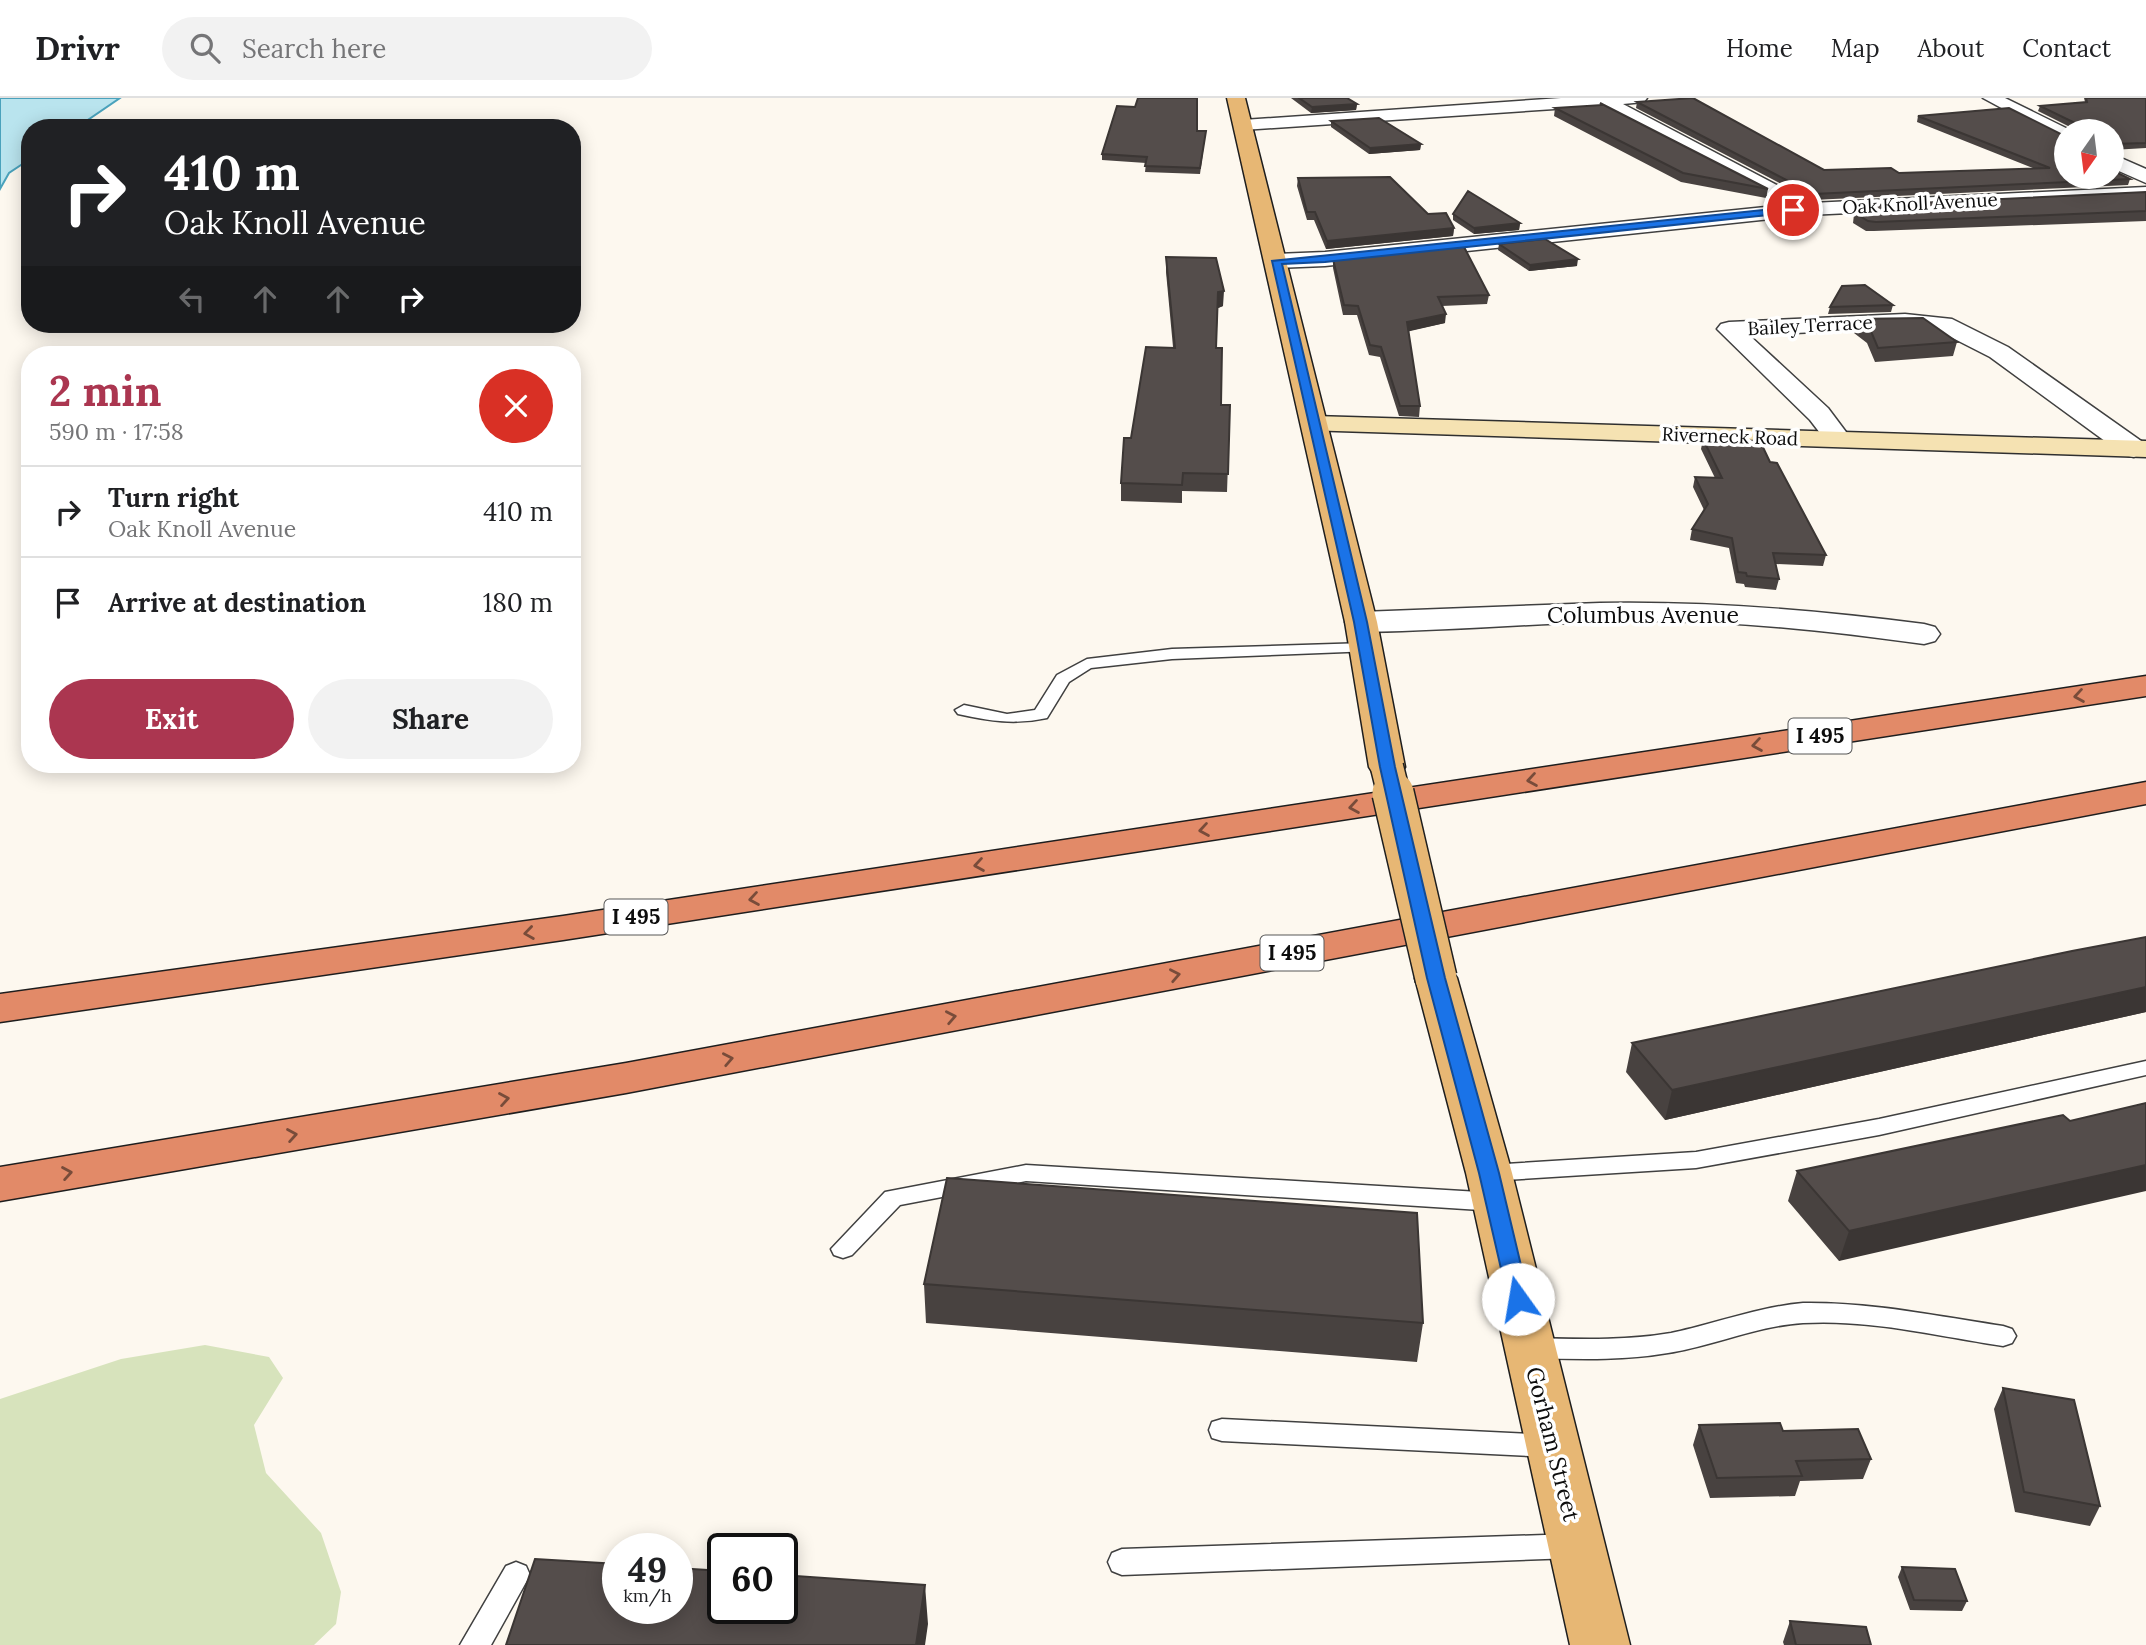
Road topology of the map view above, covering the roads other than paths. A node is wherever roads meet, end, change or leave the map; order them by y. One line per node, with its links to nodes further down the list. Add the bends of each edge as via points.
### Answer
1 (1236, 98): 5 (main road, Gorham Street)
2 (1638, 98): 4 (street)
3 (1992, 98): 6 (street)
4 (1604, 101): 5 (street); 10 (street)
5 (1243, 125): 11 (main road, Gorham Street)
6 (2054, 129)
7 (2124, 166): 8 (street)
8 (2146, 177)
9 (2146, 193): 10 (street, Oak Knoll Avenue)
10 (1808, 209): 11 (street, Oak Knoll Avenue)
11 (1276, 261): 12 (main road, Gorham Street)
12 (1314, 424): 13 (main road, Riverneck Road); 16 (main road, Gorham Street)
13 (1839, 440): 14 (main road, Riverneck Road); 14 (street, Bailey Terrace, via 1819,414 1729,329 1878,321 1944,324 1993,348)
14 (2140, 449)
15 (1924, 634): 16 (street, Columbus Avenue, via 1676,612 1601,612 1421,622)
16 (1363, 635): 18 (lane, via 1087,664 1063,679 1041,713 1007,719); 23 (main road, Gorham Street, bridge, via 1387,767 1436,978)
17 (2146, 685): 20 (highway, I 495, one-way to 20, via 577,926)
18 (964, 710)
19 (2146, 793): 22 (highway, I 495, one-way to 19, via 640,1076)
20 (0, 1007)
21 (2146, 1068): 23 (lane, via 1879,1127 1696,1160)
22 (0, 1184)
23 (1492, 1188): 24 (lane, via 1026,1173 893,1198); 26 (main road, Gorham Street)
24 (843, 1249)
25 (2003, 1336): 26 (lane, via 1839,1313 1802,1313 1646,1347)
26 (1530, 1348): 28 (main road, Gorham Street)
27 (1222, 1430): 28 (lane)
28 (1553, 1447): 29 (main road, Gorham Street)
29 (1578, 1546): 30 (lane); 33 (main road, Gorham Street)
30 (1122, 1562)
31 (516, 1575): 32 (lane)
32 (475, 1645)
33 (1600, 1645)

